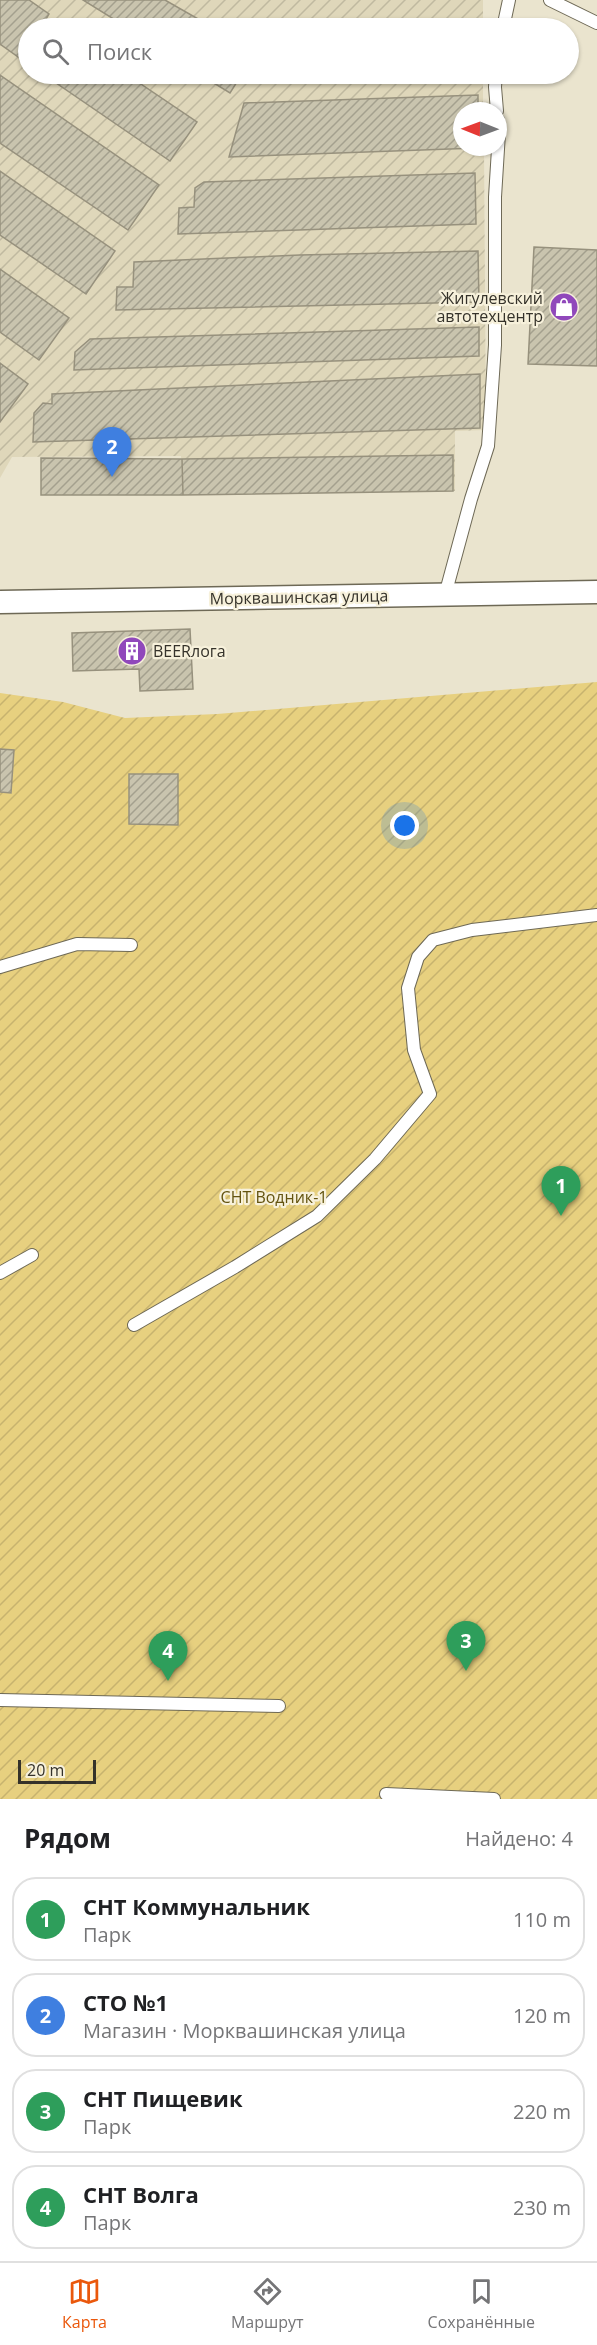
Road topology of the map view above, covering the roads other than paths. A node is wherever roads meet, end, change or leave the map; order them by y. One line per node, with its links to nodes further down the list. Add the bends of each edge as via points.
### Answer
1 (509, 0): 3 (lane)
2 (550, 0): 4 (lane)
3 (505, 18)
4 (597, 23)
5 (495, 84): 6 (lane)
6 (496, 102)
7 (498, 156): 9 (lane, via 495,345 488,446)
8 (597, 592): 9 (street, Морквашинская улица)
9 (445, 595): 10 (street, Морквашинская улица)
10 (0, 602)
11 (597, 915): 16 (lane, via 472,930 433,940 418,957 408,988 414,1050 430,1094 375,1159 317,1216)
12 (131, 945): 13 (lane, via 77,944)
13 (0, 967)
14 (32, 1255): 15 (lane)
15 (0, 1273)
16 (134, 1325)
17 (0, 1700): 18 (lane)
18 (279, 1706)
19 (386, 1794): 20 (lane)
20 (494, 1799)

